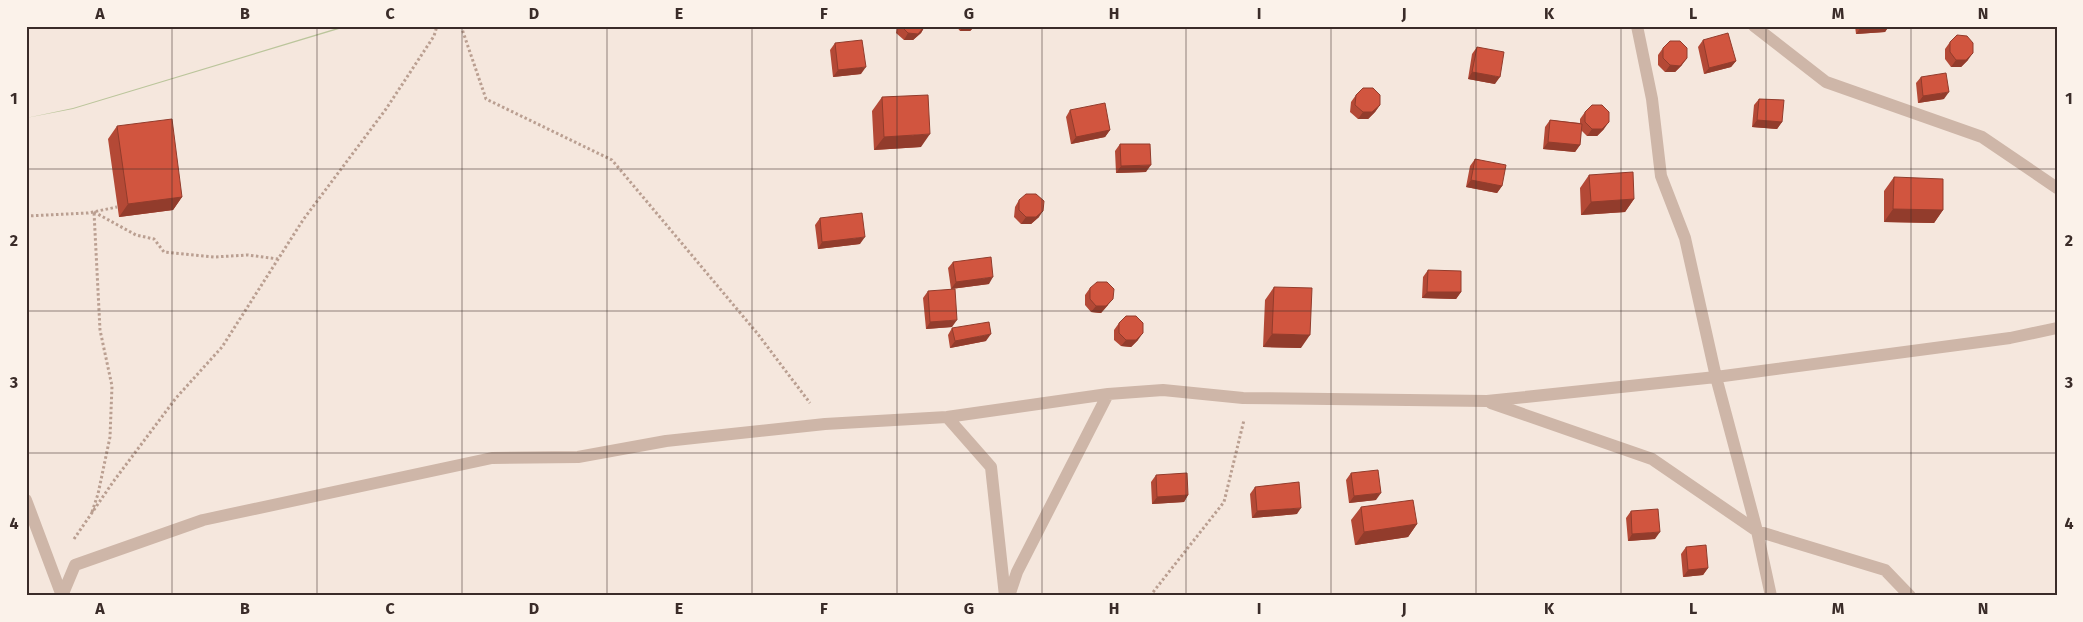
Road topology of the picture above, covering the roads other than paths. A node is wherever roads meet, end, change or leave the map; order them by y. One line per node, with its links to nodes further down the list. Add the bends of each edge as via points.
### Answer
1 (1637, 26): 5 (street, via 1652,99 1661,176 1685,238)
2 (1754, 26): 3 (street, via 1826,82 1982,137)
3 (2057, 188)
4 (2057, 328): 5 (street, via 2010,338)
5 (1716, 376): 7 (street); 10 (street)
6 (1108, 394): 7 (street, via 1163,390 1243,398); 8 (street); 13 (street, via 1017,572)
7 (1487, 401): 10 (street, via 1652,459)
8 (947, 417): 11 (street, via 825,424 666,441 578,457 492,458 203,520 75,565); 12 (street, via 991,467)
9 (26, 500): 11 (street)
10 (1757, 531): 14 (street); 15 (street, via 1885,570)
11 (62, 596)
12 (1005, 596)
13 (1010, 596)
14 (1771, 596)
15 (1910, 596)

